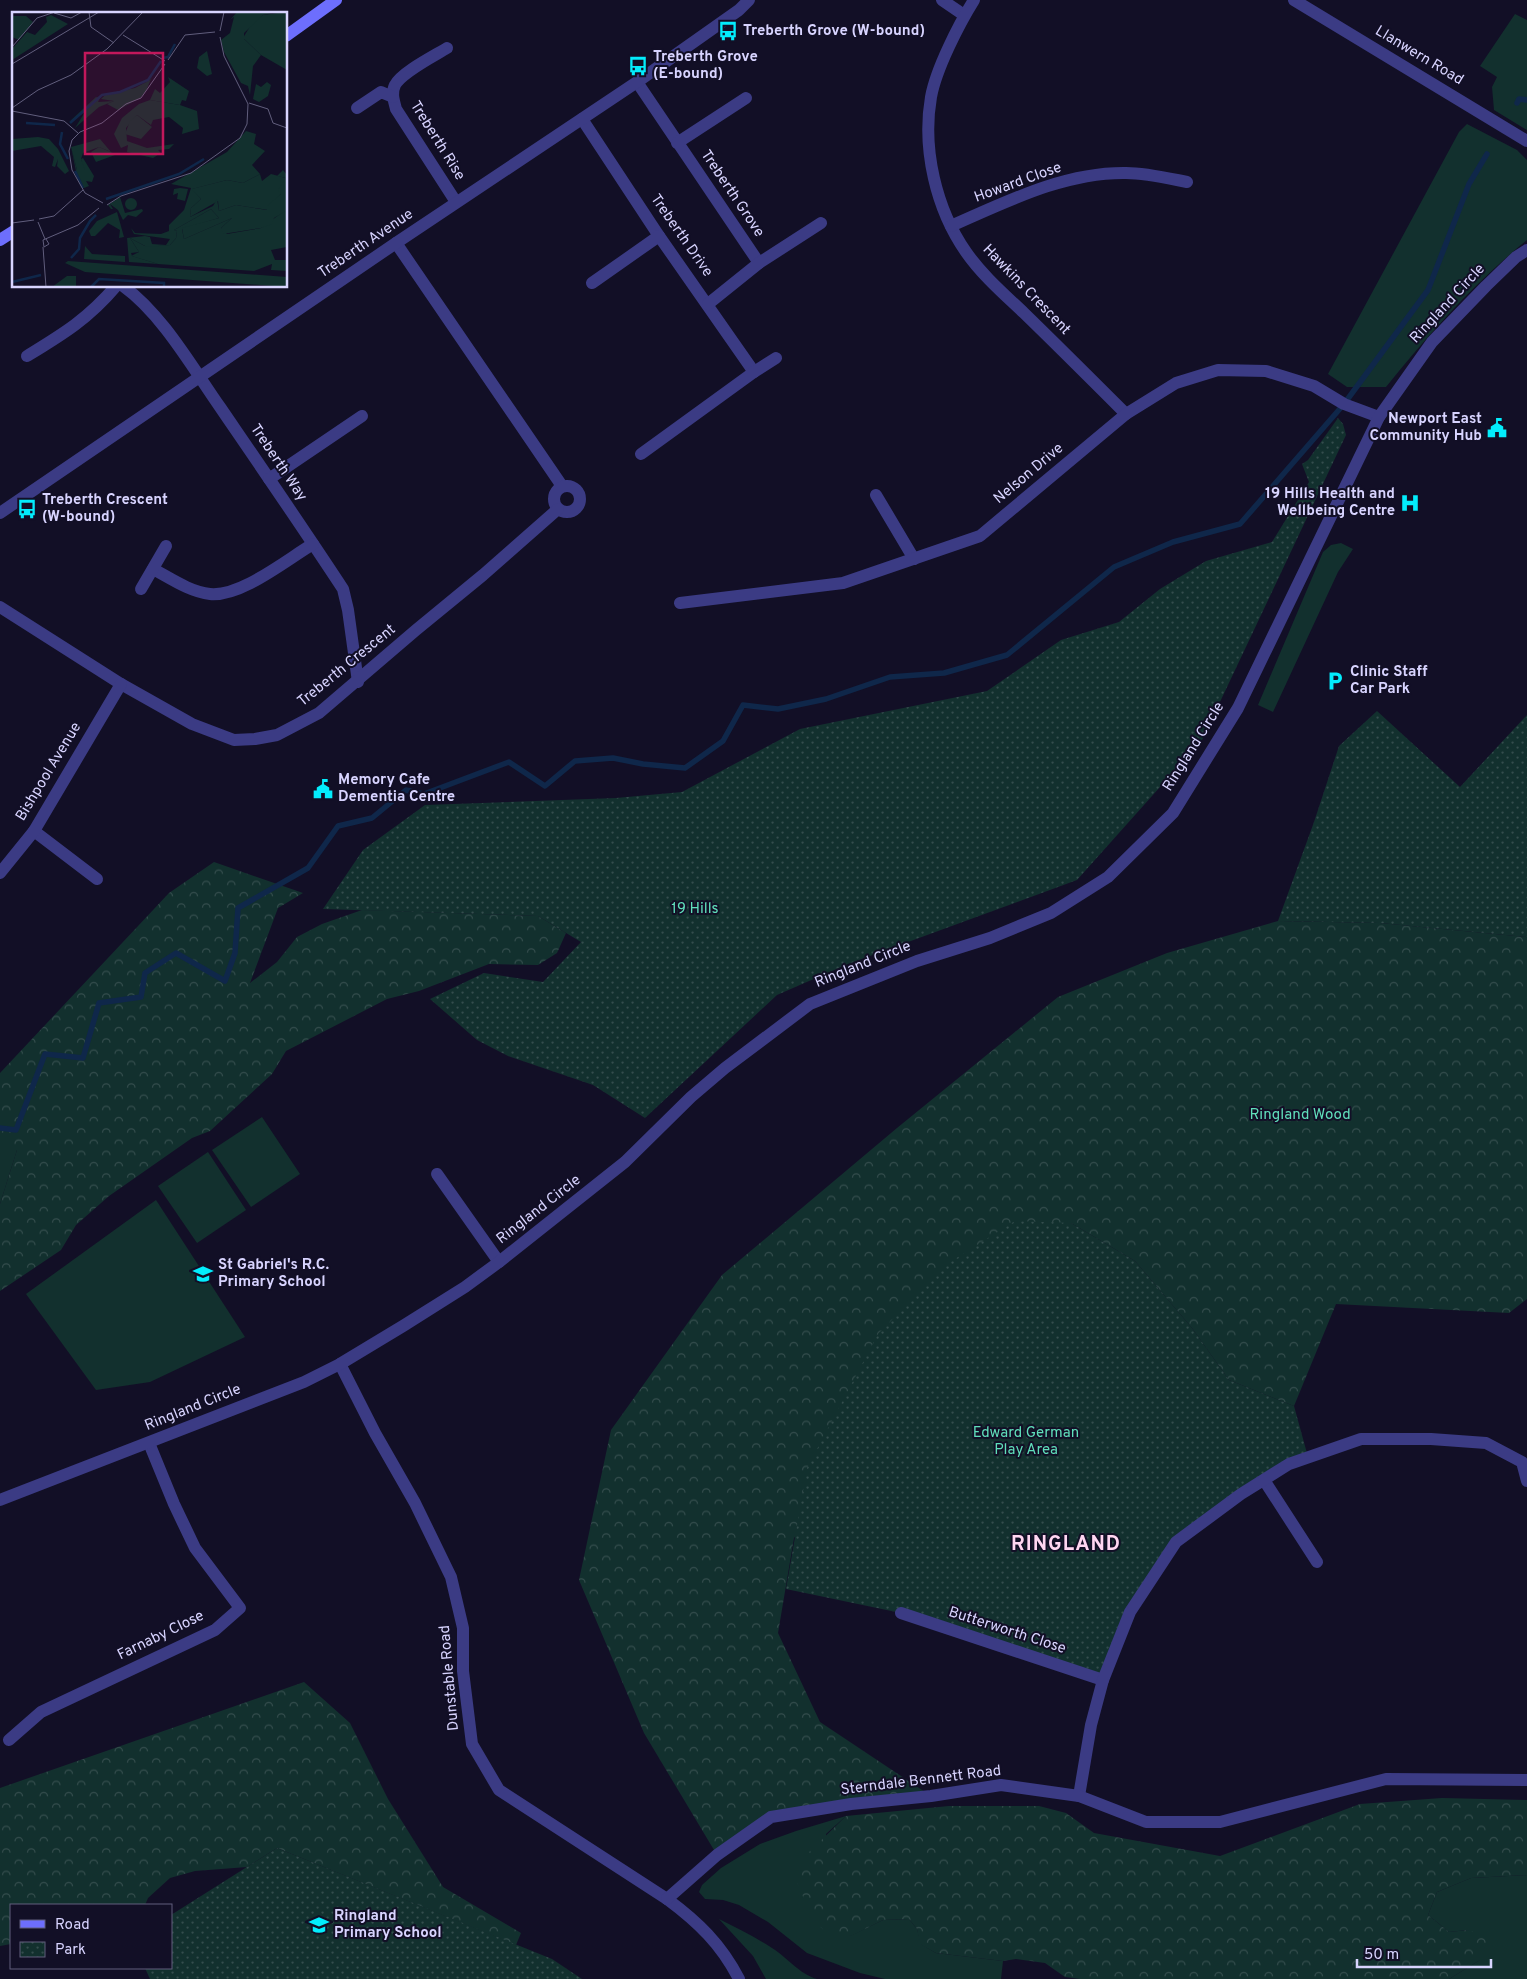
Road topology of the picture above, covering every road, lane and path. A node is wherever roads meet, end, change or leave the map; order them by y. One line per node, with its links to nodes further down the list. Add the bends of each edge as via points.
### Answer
1 (336, 0): 7 (main road)
2 (749, 0): 9 (street, Treberth Avenue)
3 (942, 0): 6 (street)
4 (974, 0): 6 (street, Hawkins Crescent)
5 (1299, 1): 14 (street, Llanwern Road)
6 (964, 16): 19 (street, Hawkins Crescent, via 944,58 932,95 928,128 938,192)
7 (288, 35)
8 (447, 48): 10 (street, Treberth Rise, via 401,78 394,86)
9 (637, 82): 13 (street, Treberth Avenue); 15 (street, Treberth Grove)
10 (393, 98): 12 (street, Treberth Rise, via 381,92); 17 (street, Treberth Rise, via 396,109)
11 (746, 98): 15 (street, Treberth Grove)
12 (357, 108)
13 (582, 119): 17 (street, Treberth Avenue); 21 (street, Treberth Drive)
14 (1527, 141)
15 (677, 143): 25 (street, Treberth Grove)
16 (1187, 182): 19 (street, Howard Close, via 1127,173 1098,174 1046,187)
17 (456, 202): 23 (street, Treberth Avenue)
18 (821, 223): 25 (street, Treberth Grove)
19 (951, 226): 34 (street, Hawkins Crescent, via 967,253 989,279)
20 (12, 231): 22 (main road)
21 (660, 236): 26 (street); 29 (street, Treberth Drive)
22 (0, 240)
23 (396, 243): 33 (street, Treberth Avenue); 39 (street, Treberth Crescent)
24 (1527, 250): 36 (street, Ringland Circle, via 1486,286 1432,342)
25 (759, 263): 29 (street, Treberth Grove)
26 (592, 283)
27 (114, 288): 30 (street, via 76,326)
28 (126, 288): 33 (street, Treberth Way, via 153,313)
29 (708, 304): 32 (street, Treberth Drive)
30 (27, 356)
31 (776, 358): 32 (street)
32 (754, 372): 37 (street)
33 (200, 378): 38 (street, Treberth Way); 42 (street, Treberth Avenue)
34 (1126, 414): 36 (street, Nelson Drive, via 1176,383 1218,370 1266,371 1314,386 1344,404); 45 (street, Nelson Drive, via 980,536)
35 (362, 416): 38 (street)
36 (1379, 417): 56 (street, Ringland Circle, via 1238,708 1173,813 1108,877 1051,913 810,1004 725,1068 625,1162)
37 (641, 454)
38 (269, 479): 43 (street, Treberth Way)
39 (562, 486): 41 (street, via 554,498); 41 (street, Treberth Crescent, via 575,488 580,500 571,511)
40 (876, 495): 45 (street)
41 (558, 509): 50 (street, Treberth Crescent)
42 (0, 513)
43 (313, 544): 46 (street, via 232,592 209,594 184,586); 50 (street, Treberth Way, via 343,589)
44 (166, 546): 46 (street)
45 (914, 559): 48 (street, Nelson Drive, via 843,583)
46 (153, 569): 47 (street)
47 (141, 589)
48 (680, 603)
49 (0, 607): 51 (street, Treberth Crescent)
50 (358, 682): 51 (street, Treberth Crescent, via 298,726 276,735 234,740 192,724)
51 (121, 684): 52 (street, Bishpool Avenue)
52 (34, 831): 53 (street, Bishpool Avenue); 54 (street)
53 (0, 873)
54 (97, 879)
55 (437, 1174): 56 (street)
56 (499, 1262): 57 (street, Ringland Circle, via 465,1287)
57 (340, 1364): 58 (street, Ringland Circle, via 304,1382); 69 (street, Dunstable Road, via 415,1503 451,1578 464,1628 462,1671 472,1744 499,1790)
58 (149, 1443): 62 (street, Ringland Circle); 66 (street, Farnaby Close, via 195,1548 240,1608 214,1630 41,1712)
59 (1524, 1460): 60 (street, via 1486,1443 1361,1439 1289,1464); 61 (street)
60 (1264, 1480): 63 (street); 65 (street, via 1176,1542 1130,1612)
61 (1527, 1481)
62 (0, 1500)
63 (1317, 1562)
64 (901, 1613): 65 (street, Butterworth Close)
65 (1103, 1680): 68 (street)
66 (9, 1740)
67 (1527, 1780): 68 (street, Sterndale Bennett Road, via 1386,1779 1220,1822 1146,1822)
68 (1079, 1796): 69 (street, Sterndale Bennett Road, via 1001,1785 771,1817 717,1855)
69 (666, 1899): 70 (street, Dunstable Road, via 704,1930 728,1958)
70 (739, 1979)

